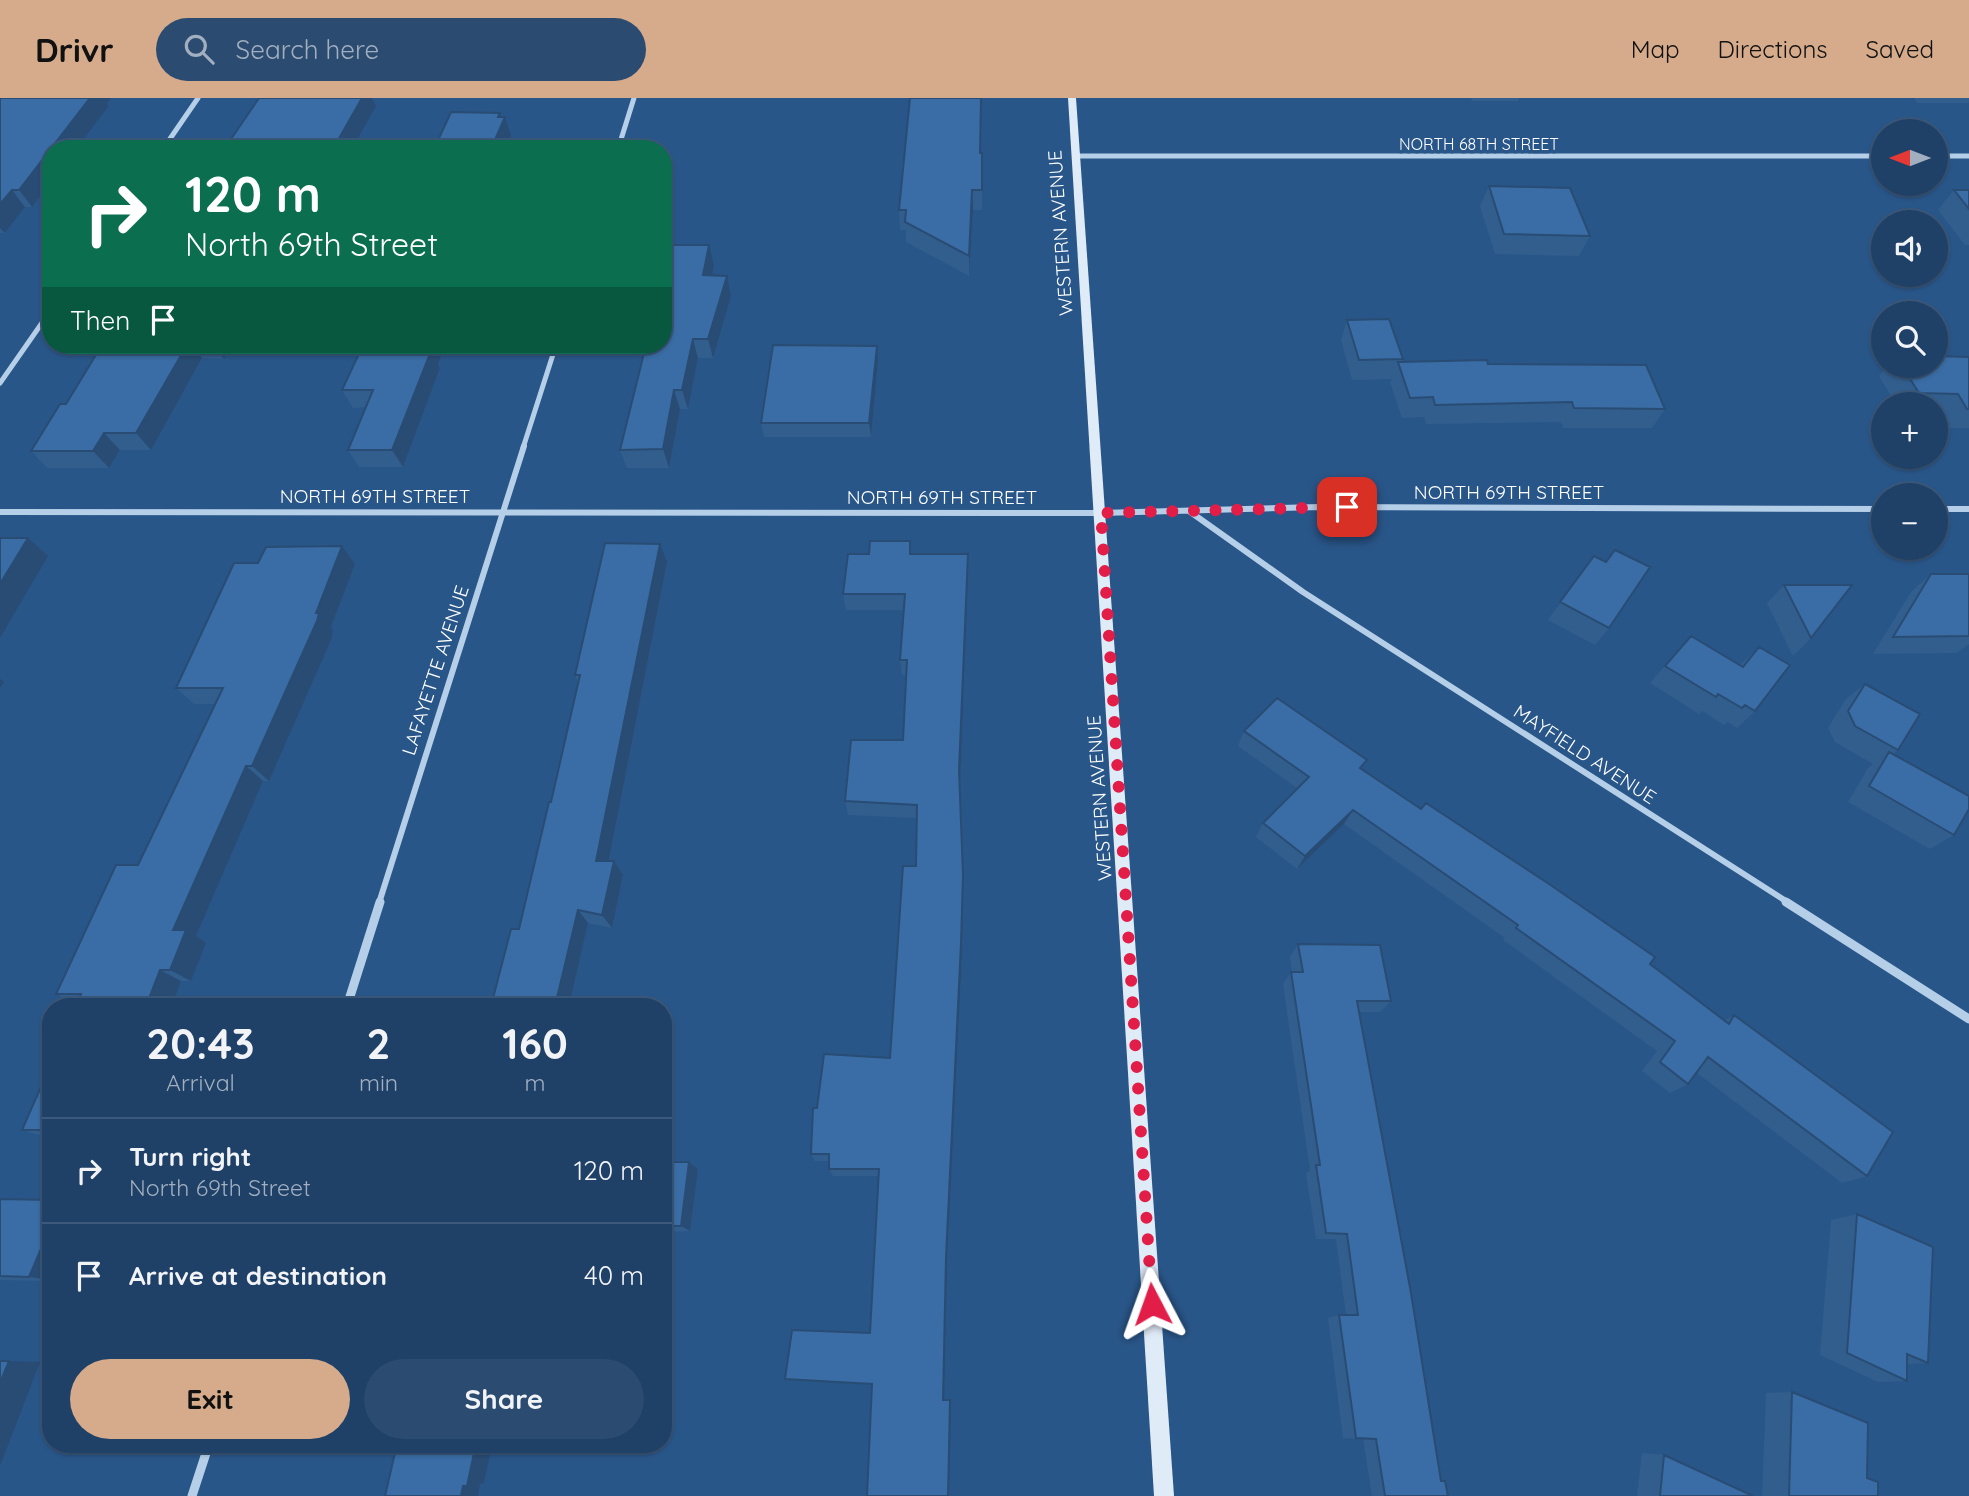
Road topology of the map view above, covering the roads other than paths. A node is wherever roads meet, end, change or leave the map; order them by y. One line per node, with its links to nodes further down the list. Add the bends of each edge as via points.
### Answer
1 (198, 98): 4 (street)
2 (634, 98): 5 (street)
3 (1072, 98): 6 (street, WESTERN AVENUE)
4 (169, 140)
5 (621, 140)
6 (1075, 156): 7 (street, NORTH 68TH STREET); 19 (street, WESTERN AVENUE)
7 (1871, 156)
8 (1948, 156): 9 (street)
9 (1969, 156)
10 (42, 323): 12 (street)
11 (553, 354): 18 (street, LAFAYETTE AVENUE)
12 (0, 383)
13 (1871, 509): 16 (street, NORTH 69TH STREET)
14 (1948, 509): 15 (street)
15 (1969, 509)
16 (1188, 510): 19 (street, NORTH 69TH STREET); 21 (street, MAYFIELD AVENUE, via 1303,592)
17 (0, 512): 18 (street, NORTH 69TH STREET)
18 (504, 512): 19 (street, NORTH 69TH STREET); 20 (street, LAFAYETTE AVENUE)
19 (1101, 513): 24 (street, WESTERN AVENUE)
20 (350, 998)
21 (1969, 1019)
22 (206, 1453): 23 (street)
23 (192, 1496)
24 (1164, 1496)

